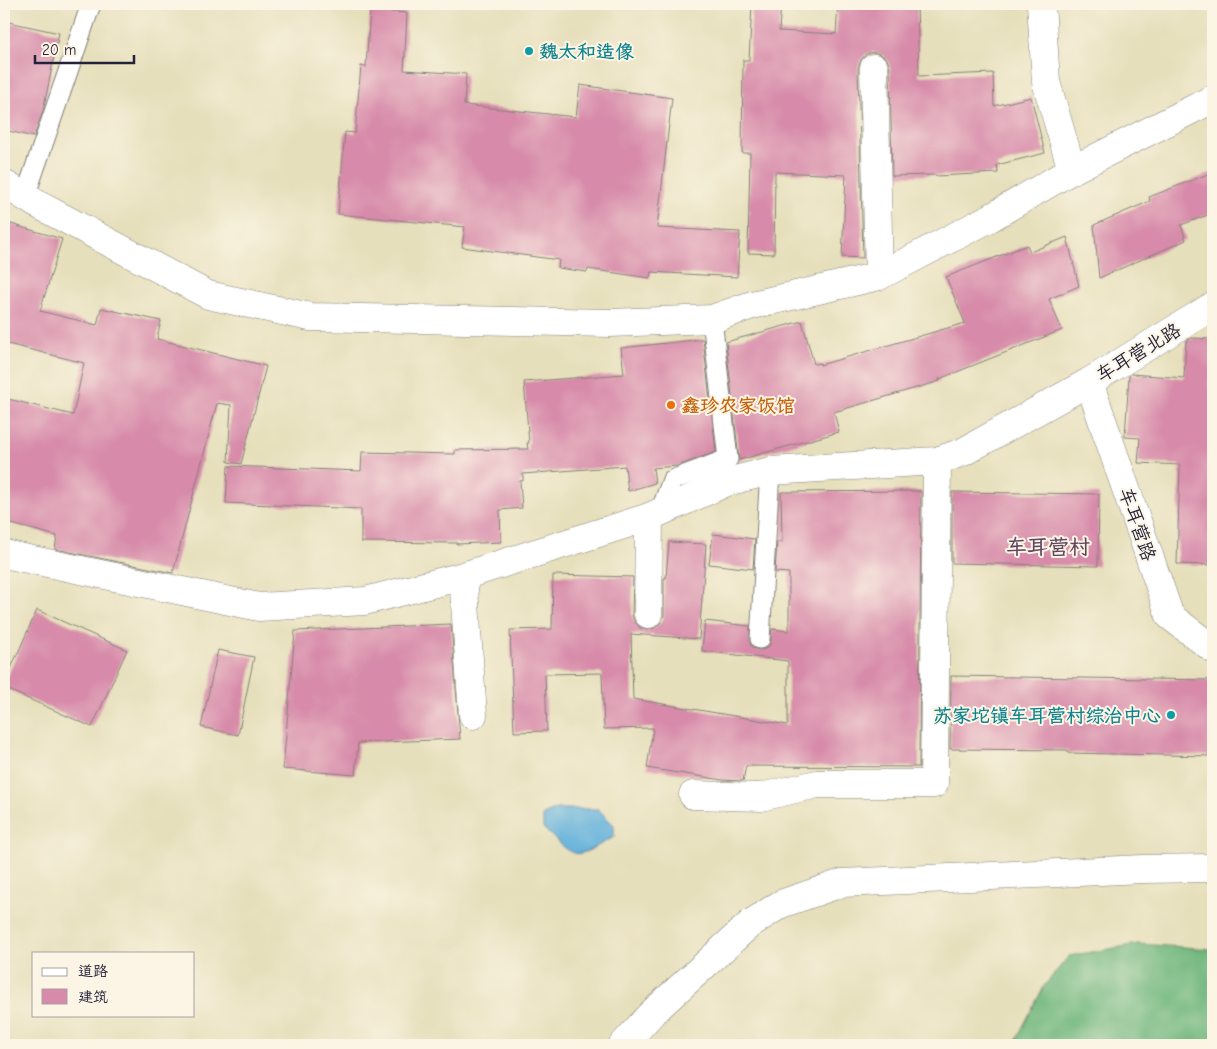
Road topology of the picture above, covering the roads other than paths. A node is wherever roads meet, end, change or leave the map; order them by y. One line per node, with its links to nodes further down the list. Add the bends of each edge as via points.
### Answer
1 (91, 4): 6 (lane)
2 (1041, 4): 5 (street, via 1046,82)
3 (874, 68): 7 (street)
4 (1213, 99): 5 (street)
5 (1072, 170): 7 (street)
6 (14, 191): 9 (street, via 208,295 310,317 610,323)
7 (879, 276): 9 (street, via 752,305)
8 (1213, 306): 10 (street, 车耳营北路)
9 (712, 319): 13 (lane, via 728,459 672,480)
10 (1089, 382): 11 (street, 车耳营北路, via 963,452); 18 (street, 车耳营路, via 1170,616)
11 (937, 461): 12 (street, 车耳营北路); 20 (street, via 934,784 817,784 761,797)
12 (770, 472): 13 (street, 车耳营北路, via 727,482); 17 (lane)
13 (655, 514): 15 (street, 车耳营北路); 16 (street)
14 (4, 554): 15 (street, 车耳营北路, via 259,607 365,601)
15 (463, 576): 19 (street)
16 (648, 614)
17 (760, 639)
18 (1213, 648)
19 (473, 715)
20 (694, 795)
21 (1213, 868): 22 (street, via 842,883 781,904 750,924 652,1013)
22 (623, 1045)

